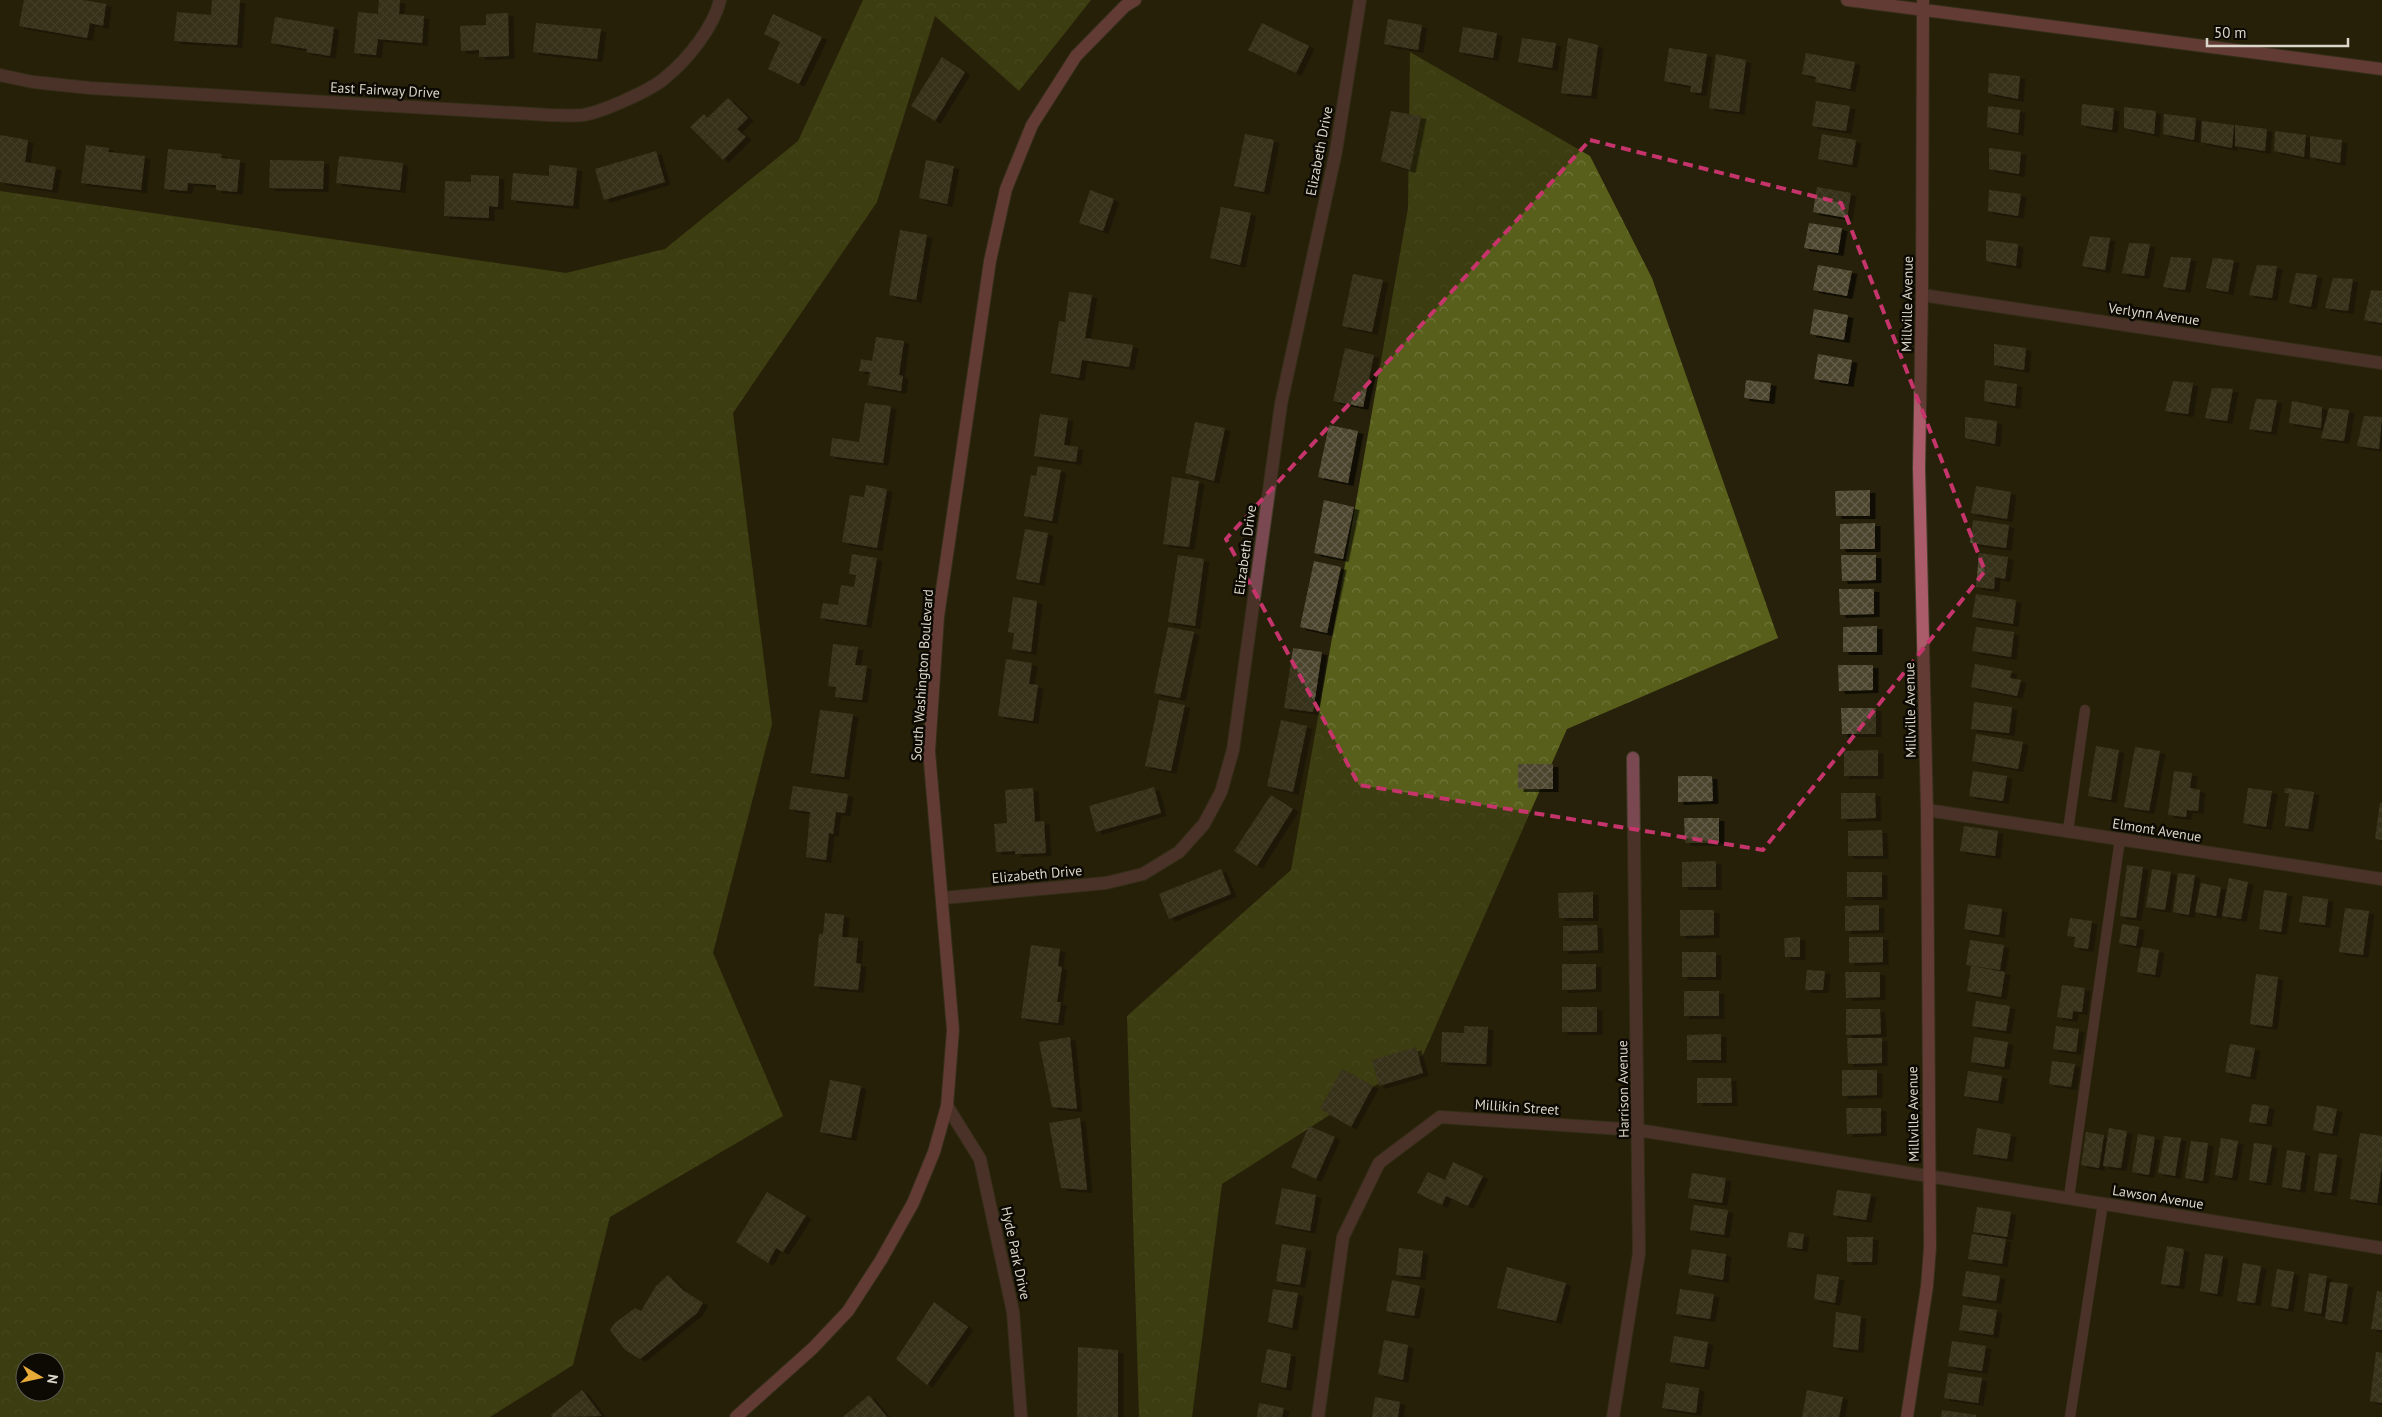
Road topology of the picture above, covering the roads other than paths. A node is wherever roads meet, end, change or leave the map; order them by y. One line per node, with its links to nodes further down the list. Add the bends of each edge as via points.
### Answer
1 (720, 0): 7 (street, East Fairway Drive, via 694,48 665,78 619,103 584,115 90,88)
2 (1135, 0): 16 (street, South Washington Boulevard, via 1125,6 1076,56 1032,125 1006,189 992,252 938,627 929,751)
3 (1360, 0): 16 (street, Elizabeth Drive, via 1336,151 1281,404 1233,750 1221,792 1204,824 1179,852 1143,874 1106,883)
4 (1846, 0): 5 (street)
5 (1922, 5): 6 (street); 8 (street, Millville Avenue)
6 (2382, 69)
7 (0, 75)
8 (1922, 295): 9 (street, Verlynn Avenue); 12 (street, Millville Avenue, via 1918,468)
9 (2382, 363)
10 (2085, 710): 13 (lane)
11 (1633, 758): 18 (street, Harrison Avenue)
12 (1927, 810): 13 (street, Elmont Avenue); 19 (street, Millville Avenue)
13 (2068, 832): 14 (street, Elmont Avenue)
14 (2120, 839): 15 (street, Elmont Avenue); 20 (lane)
15 (2382, 879)
16 (943, 898): 17 (street, South Washington Boulevard, via 953,1030)
17 (947, 1106): 23 (street, South Washington Boulevard, via 934,1152 913,1203 848,1310 813,1348); 24 (street, Hyde Park Drive, via 980,1159 1013,1312)
18 (1638, 1130): 19 (street, Millikin Street); 25 (street, Millikin Street, via 1440,1117 1378,1162 1343,1237); 26 (street, Harrison Avenue, via 1639,1253)
19 (1929, 1176): 20 (street, Lawson Avenue); 27 (street, Millville Avenue, via 1927,1286)
20 (2069, 1197): 21 (street, Lawson Avenue)
21 (2103, 1203): 22 (street, Lawson Avenue); 28 (lane)
22 (2382, 1248)
23 (736, 1417)
24 (1021, 1417)
25 (1318, 1417)
26 (1613, 1417)
27 (1907, 1417)
28 (2070, 1417)

